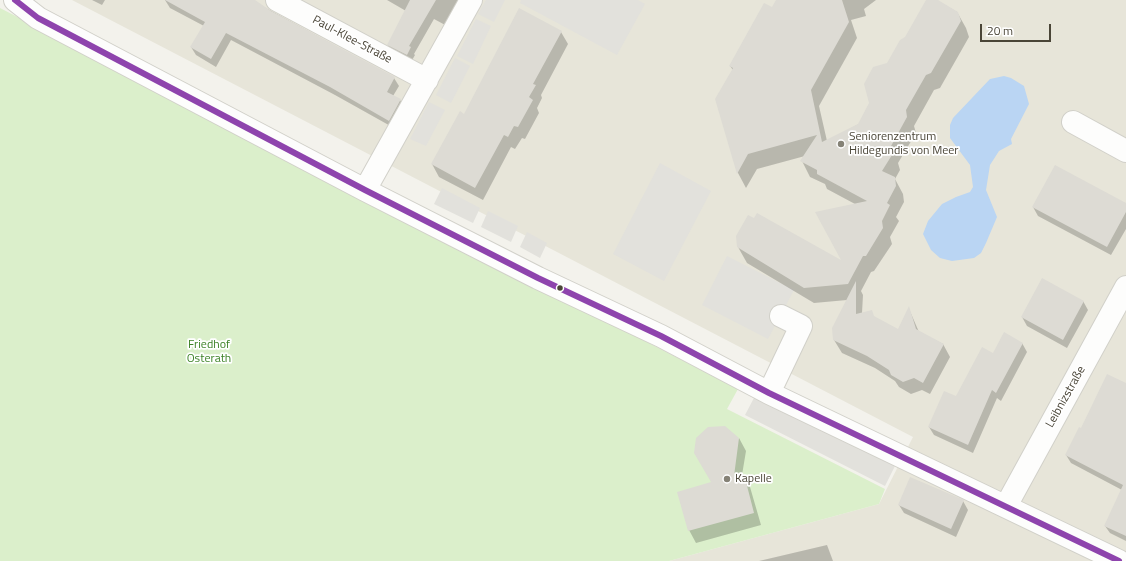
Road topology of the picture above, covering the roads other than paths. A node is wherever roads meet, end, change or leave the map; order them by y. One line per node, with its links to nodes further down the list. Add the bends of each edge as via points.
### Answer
1 (15, 0): 7 (street, via 38,18)
2 (277, 0): 4 (street, Paul-Klee-Straße)
3 (471, 0): 4 (street)
4 (427, 80): 7 (street)
5 (1073, 122): 6 (street)
6 (1126, 151)
7 (365, 190): 10 (street, via 538,278 662,336)
8 (1126, 287): 11 (street, Leibnizstraße)
9 (781, 316): 10 (street, via 801,326)
10 (769, 393): 11 (street)
11 (1006, 506): 12 (street)
12 (1119, 561)

